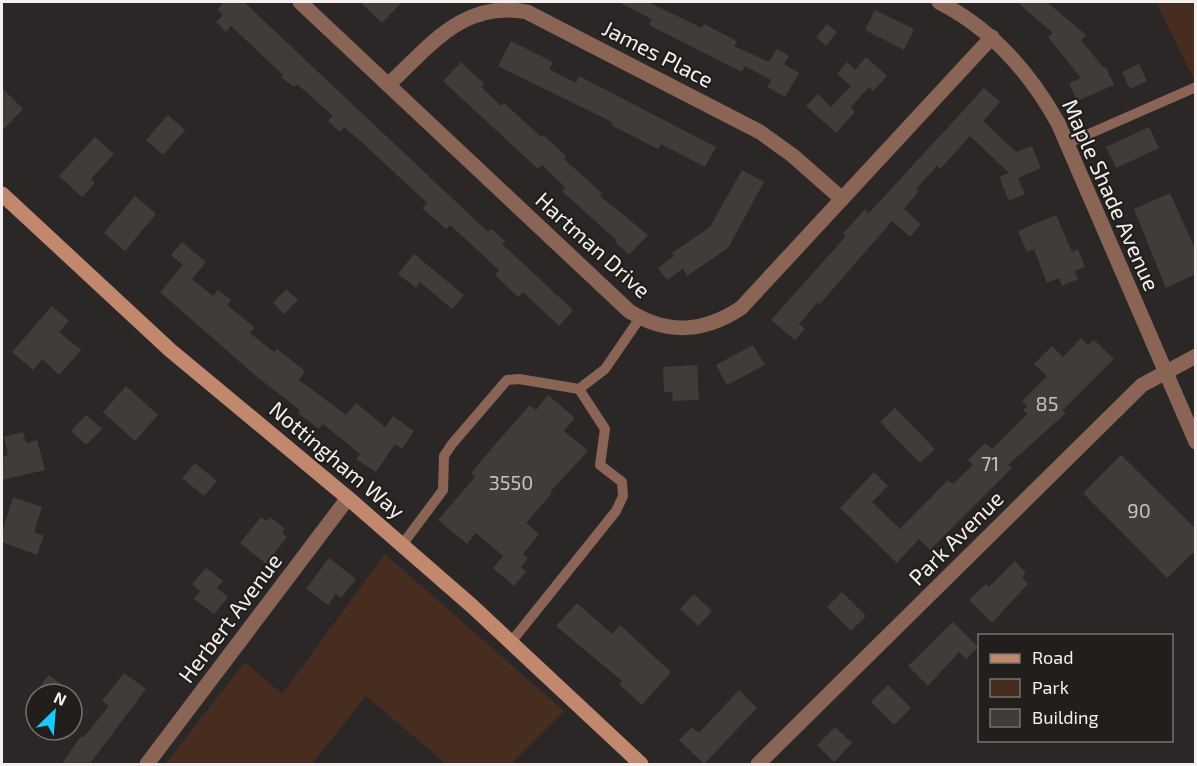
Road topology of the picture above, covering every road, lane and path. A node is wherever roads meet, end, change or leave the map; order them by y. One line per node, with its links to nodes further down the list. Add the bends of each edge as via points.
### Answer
1 (300, 2): 4 (street, Hartman Drive)
2 (939, 2): 3 (street, Maple Shade Avenue)
3 (992, 37): 6 (street, Maple Shade Avenue, via 1042,95); 8 (street, Hartman Drive)
4 (388, 85): 8 (street, James Place, via 458,20 475,10 510,7 527,12 760,132); 9 (street, Hartman Drive)
5 (1196, 87): 6 (lane)
6 (1066, 144): 11 (street, Maple Shade Avenue)
7 (2, 194): 14 (street, Nottingham Way, via 170,350)
8 (842, 200): 9 (street, Hartman Drive, via 741,308 723,320 684,329)
9 (640, 318): 12 (lane, via 605,369)
10 (1196, 356): 11 (street, Park Avenue)
11 (1165, 371): 13 (street, Maple Shade Avenue); 19 (street, Park Avenue, via 1142,385)
12 (579, 389): 15 (lane, via 507,380 444,456 443,490); 16 (lane, via 605,429 600,465 622,482 623,496 616,511)
13 (1196, 442)
14 (348, 498): 15 (street, Nottingham Way); 17 (street, Herbert Avenue)
15 (402, 544): 16 (street, Nottingham Way)
16 (511, 642): 18 (street, Nottingham Way)
17 (147, 765)
18 (641, 765)
19 (758, 765)

